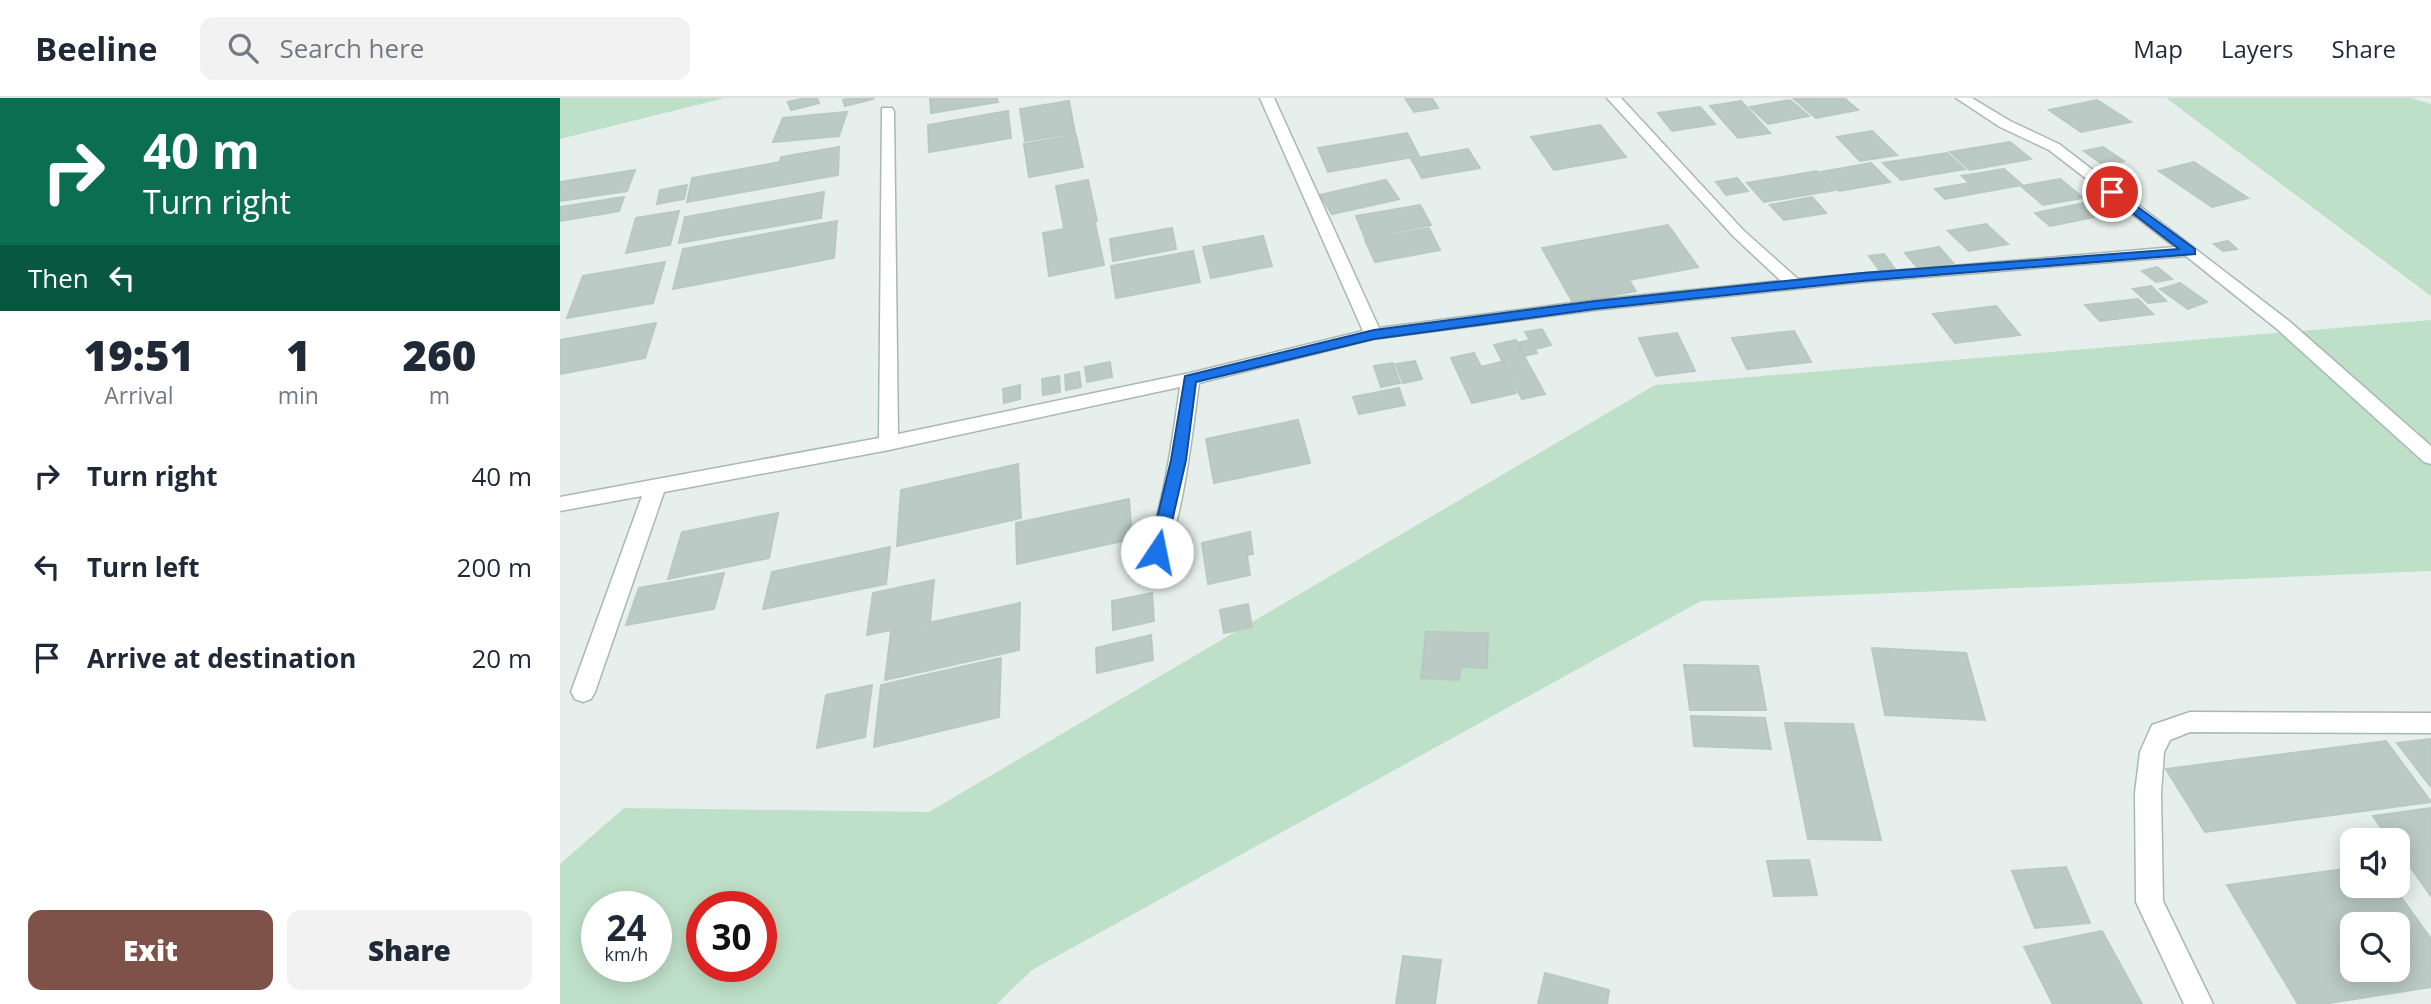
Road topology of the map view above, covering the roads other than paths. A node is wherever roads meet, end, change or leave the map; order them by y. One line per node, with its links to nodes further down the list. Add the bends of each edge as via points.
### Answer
1 (1267, 98): 7 (street)
2 (1615, 98): 6 (street, via 1738,233)
3 (1963, 98): 5 (street, via 2054,147)
4 (887, 111): 9 (street)
5 (2190, 251): 6 (street); 10 (street, via 2283,325)
6 (1794, 284): 7 (street)
7 (1374, 334): 8 (street)
8 (1190, 379): 9 (street); 13 (street, via 1179,460)
9 (889, 443): 11 (street)
10 (2431, 457)
11 (656, 486): 12 (street); 14 (street)
12 (560, 504)
13 (1148, 573)
14 (583, 692)
15 (2431, 723): 16 (street, via 2190,722 2161,732 2152,752 2148,793 2150,902)
16 (2199, 1004)

